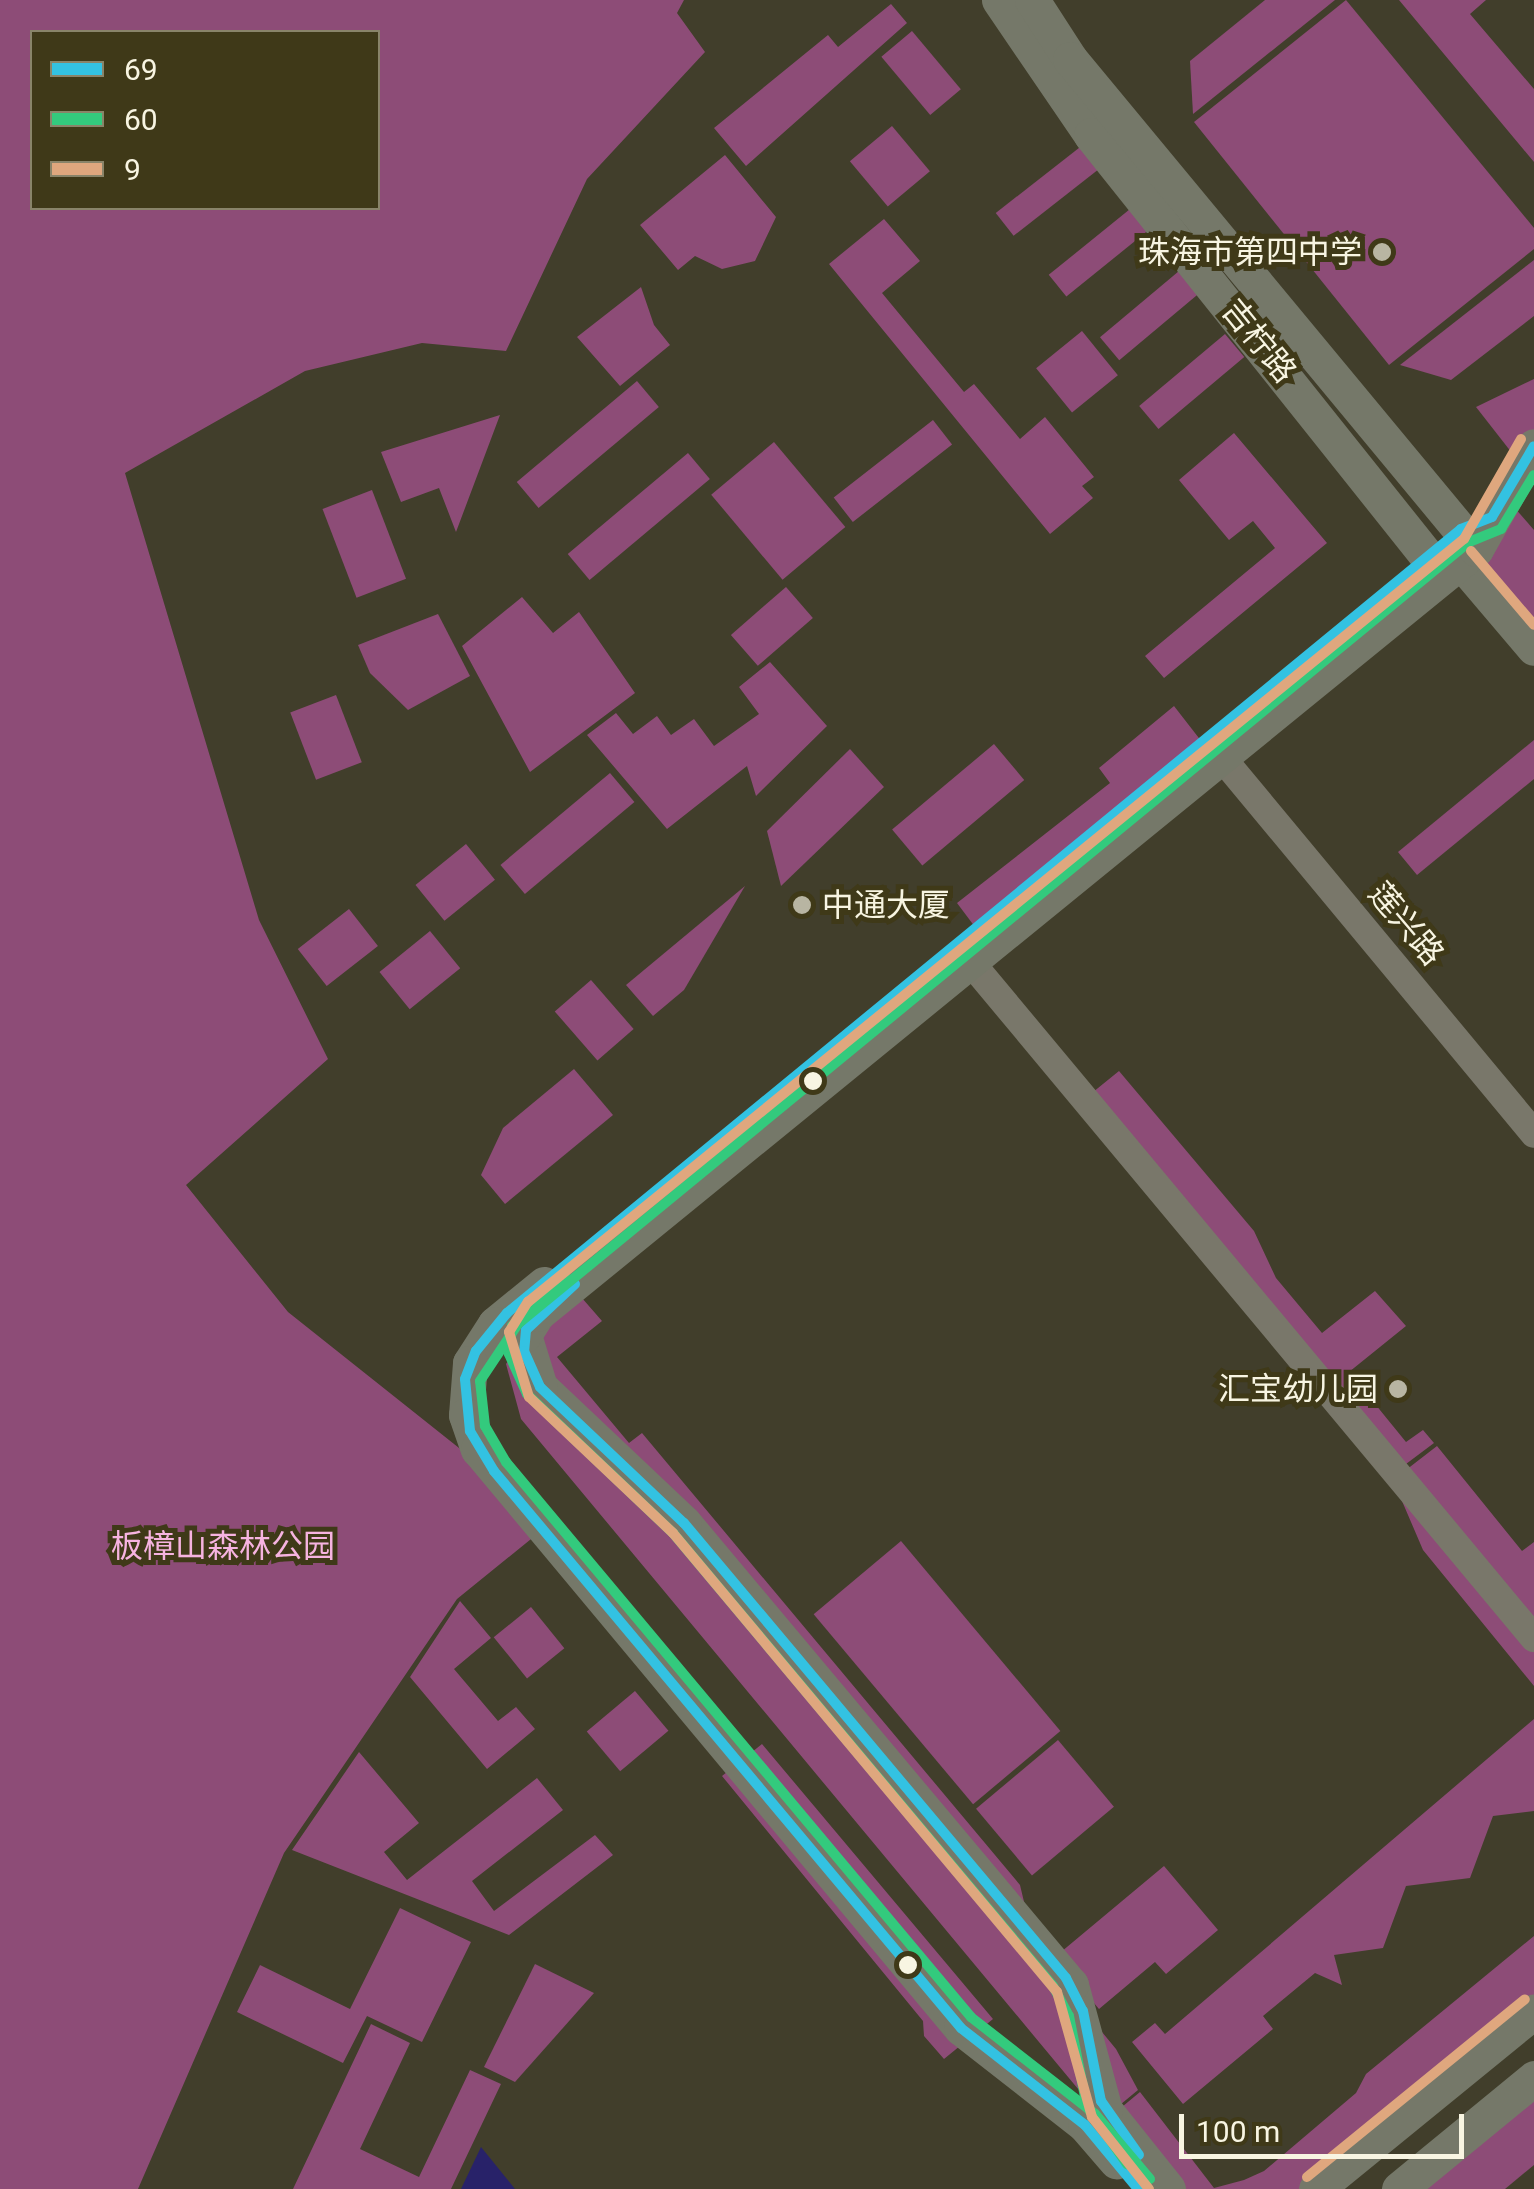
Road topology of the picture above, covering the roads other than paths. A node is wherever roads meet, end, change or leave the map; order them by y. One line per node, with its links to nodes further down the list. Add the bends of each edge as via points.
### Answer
1 (1000, 0): 4 (main road, 吉柠路, via 1092,135)
2 (1032, 0): 4 (main road, 吉柠路, via 1070,59)
3 (1534, 446): 4 (main road)
4 (1464, 543): 5 (main road); 6 (main road); 12 (main road, via 507,1313 476,1351 465,1380 470,1430 494,1470 961,2028 1085,2125)
5 (1534, 648)
6 (1223, 759): 7 (main road); 8 (street, 莲兴路)
7 (968, 959): 9 (street); 13 (main road, via 537,1314 524,1350 551,1400 684,1523 1066,1978 1081,2003 1105,2110)
8 (1534, 1134)
9 (1534, 1638)
10 (1534, 2011): 14 (main road)
11 (1534, 2078): 15 (main road)
12 (1138, 2189)
13 (1168, 2189)
14 (1316, 2189)
15 (1399, 2189)

